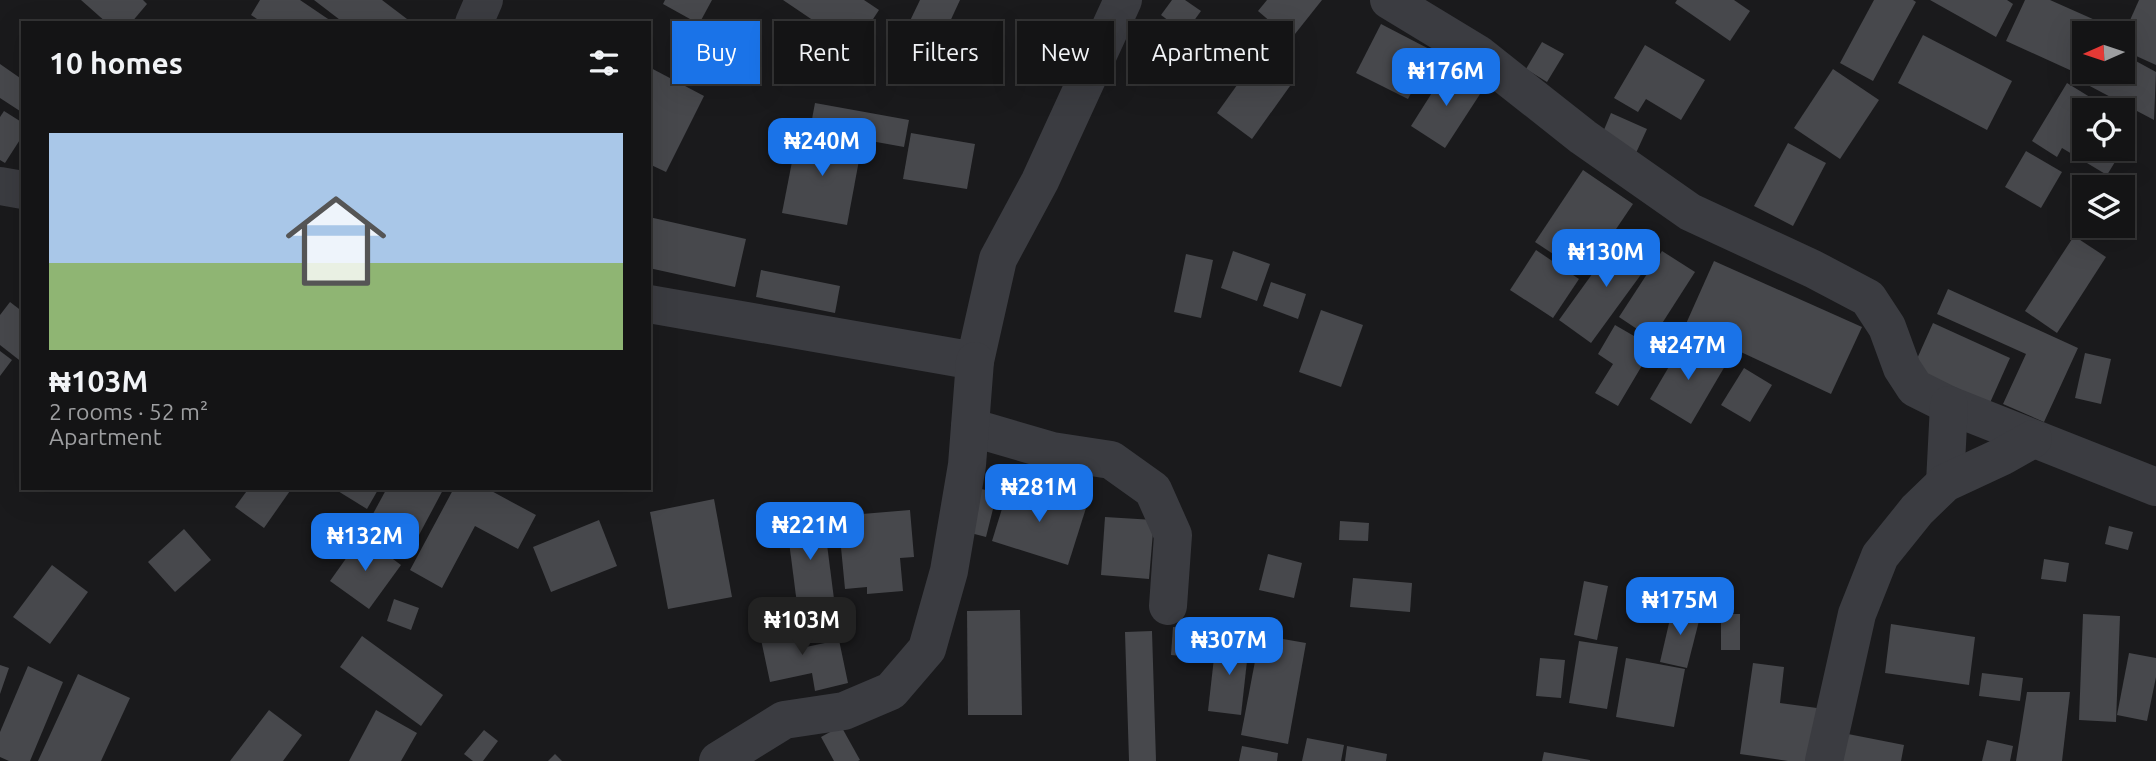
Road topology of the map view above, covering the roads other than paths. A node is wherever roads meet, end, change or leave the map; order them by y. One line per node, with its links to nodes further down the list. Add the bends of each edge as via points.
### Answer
1 (484, 0): 4 (street)
2 (1123, 0): 8 (street, via 1040,181 998,259)
3 (1389, 0): 9 (street, via 1478,54 1583,137 1690,212 1868,298 1915,388)
4 (475, 21)
5 (0, 186): 6 (street)
6 (21, 190)
7 (651, 304): 8 (street)
8 (975, 361): 10 (street)
9 (1949, 405): 11 (street); 12 (street)
10 (970, 427): 14 (street, via 1052,451 1111,460 1153,490 1173,535); 15 (street, via 949,570 927,649 891,691 844,711 784,720)
11 (2033, 439): 12 (street); 13 (street)
12 (1945, 483): 16 (street, via 1880,556 1857,614)
13 (2156, 487)
14 (1168, 606)
15 (718, 761)
16 (1824, 761)

